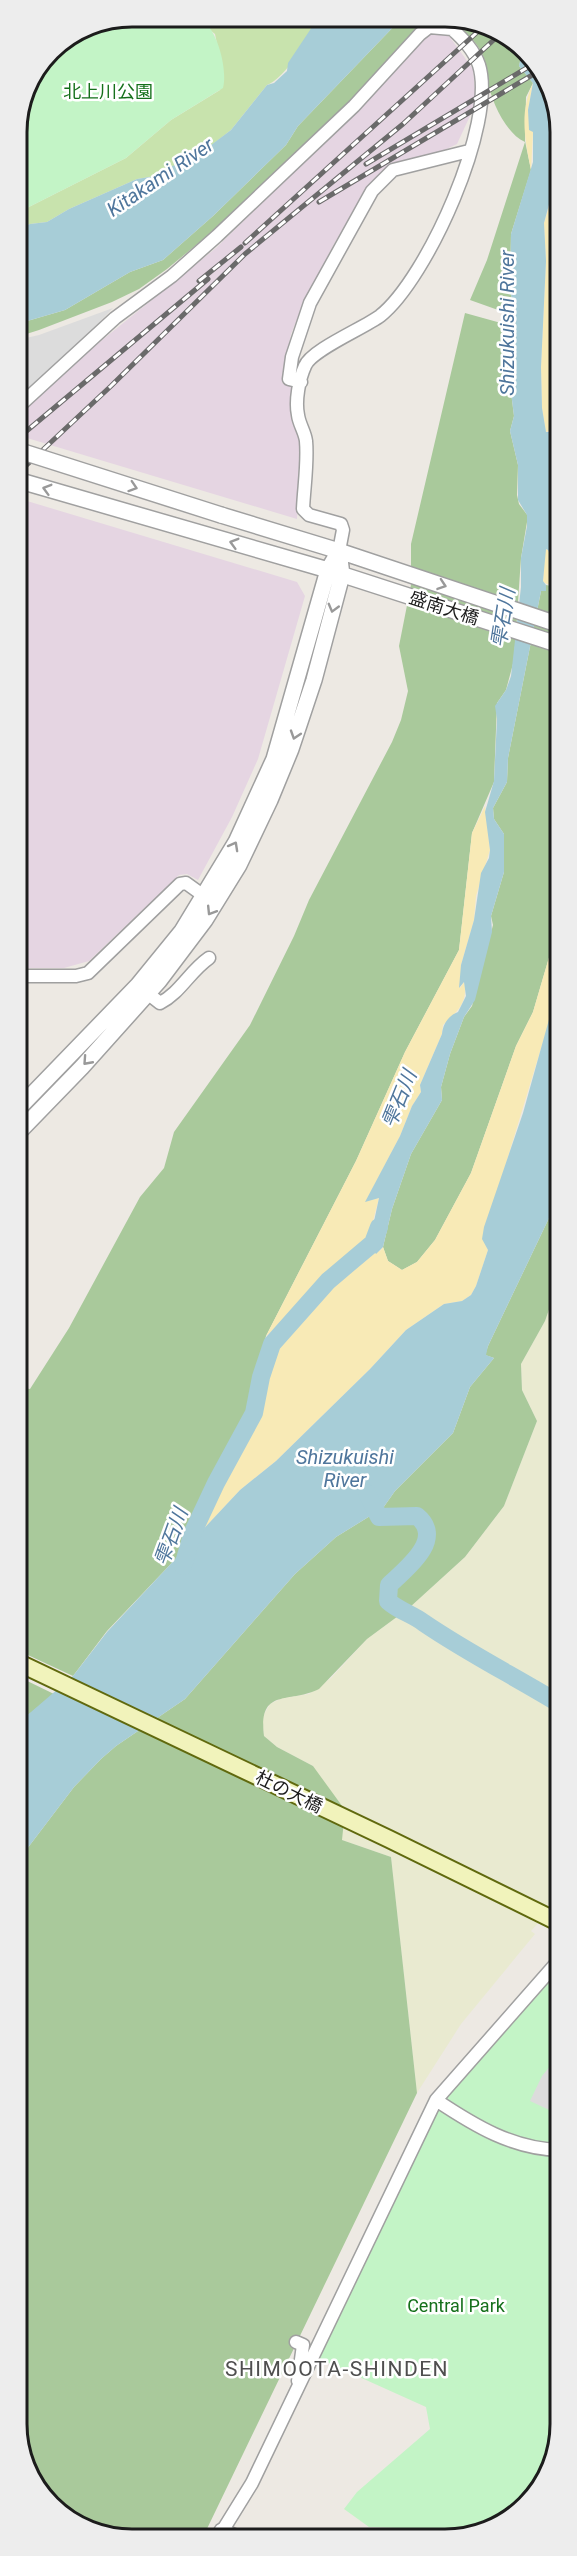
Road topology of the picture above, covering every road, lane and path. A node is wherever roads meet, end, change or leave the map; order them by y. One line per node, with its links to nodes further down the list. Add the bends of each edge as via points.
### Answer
1 (429, 27): 3 (street, via 452,29 474,53 479,66 479,118)
2 (429, 27): 5 (street, via 354,106 217,236 115,318)
3 (469, 151): 4 (street, via 428,254 401,293 381,315 305,364); 4 (street, via 393,170 372,191 310,303 288,380)
4 (301, 382): 8 (street, via 297,413 306,441 303,509 309,515 341,524)
5 (27, 399)
6 (27, 453): 8 (street, 盛南大橋, one-way to 8, bridge)
7 (27, 483): 9 (street, 盛南大橋, one-way to 7)
8 (339, 551): 9 (street); 10 (street, 盛南大橋, one-way to 10)
9 (335, 573): 11 (street, 盛南大橋); 12 (street, one-way to 9, via 236,842 274,759); 15 (street, one-way to 15, via 314,680 270,800 238,866 205,920)
10 (550, 622)
11 (550, 642)
12 (204, 896): 14 (street, via 186,883 180,884 88,973); 15 (street)
13 (208, 958): 15 (street, via 172,997 160,1003)
14 (27, 976)
15 (143, 989): 16 (street); 17 (street, one-way to 17, via 82,1067)
16 (27, 1100)
17 (27, 1124)
18 (27, 1667): 19 (main road, 杜の大橋)
19 (550, 1918)
20 (550, 1970): 21 (street)
21 (436, 2100): 22 (street, via 513,2143); 24 (street)
22 (550, 2149)
23 (296, 2342): 24 (street, via 303,2344)
24 (299, 2384): 25 (street, via 252,2483)
25 (223, 2529)

